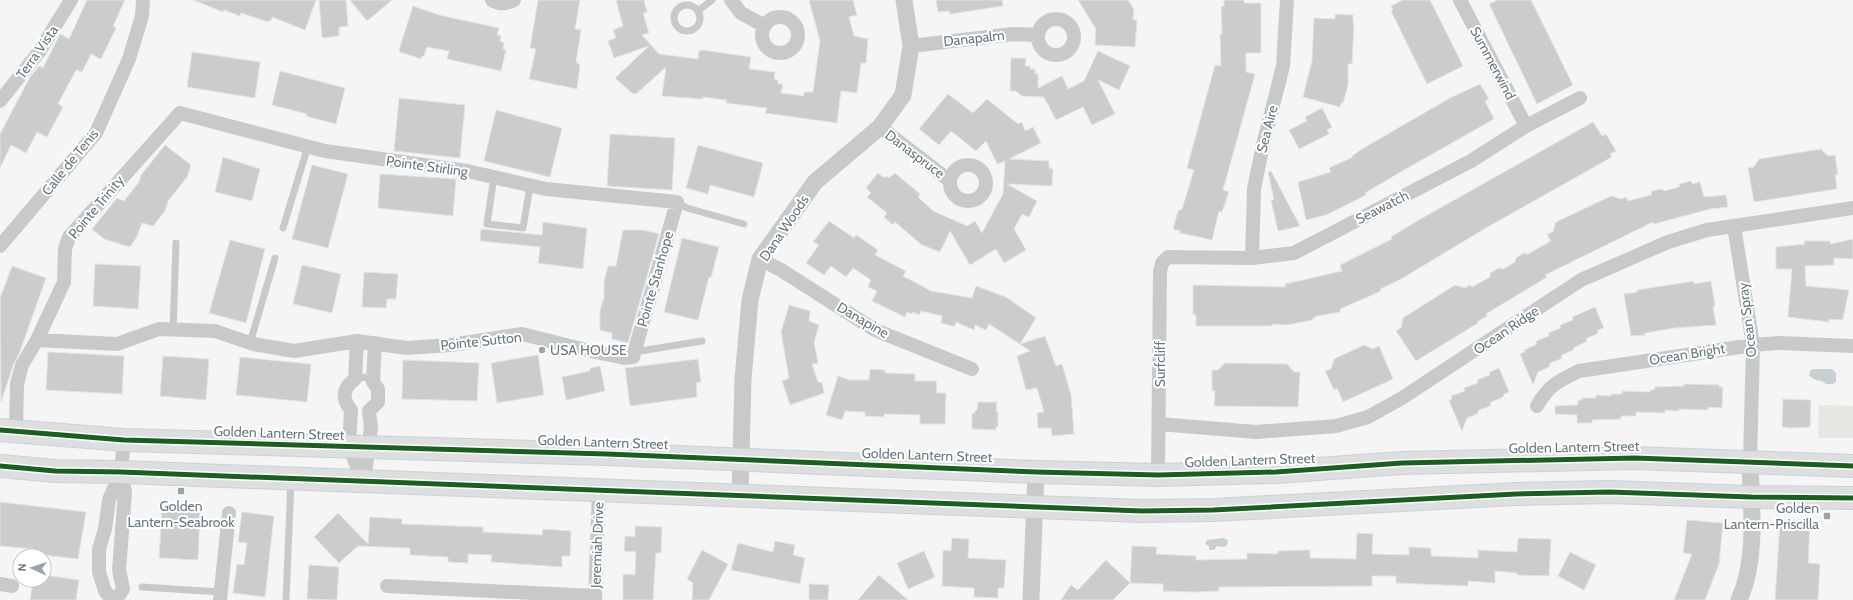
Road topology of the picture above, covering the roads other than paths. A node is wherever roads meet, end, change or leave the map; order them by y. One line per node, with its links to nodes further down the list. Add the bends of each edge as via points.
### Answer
1 (71, 0): 15 (street, Terra Vista, via 39,52)
2 (143, 0): 29 (street, Calle de Tenis, via 142,16 129,59 96,133)
3 (492, 0): 4 (street, via 500,4)
4 (514, 0)
5 (712, 0): 10 (lane)
6 (731, 0): 11 (street, via 741,13)
7 (904, 0): 13 (street, Dana Woods)
8 (1287, 0): 32 (street, Sea Aire, via 1283,66 1262,145 1254,189)
9 (1460, 0): 17 (street, Summerwind)
10 (698, 11)
11 (765, 26)
12 (1038, 35): 13 (street, Danapalm, via 1013,34)
13 (911, 46): 18 (street, Dana Woods, via 903,95)
14 (1580, 98): 17 (street, Seawatch)
15 (0, 101)
16 (180, 113): 19 (street, Pointe Stirling); 35 (street, Pointe Trinity, via 69,237 65,249 64,282)
17 (1526, 126): 32 (street, Seawatch, via 1470,161 1294,253)
18 (880, 127): 21 (street, Danaspruce); 33 (street, Dana Woods, via 815,182)
19 (308, 146): 20 (street, Pointe Stirling, via 325,151); 27 (lane)
20 (494, 177): 22 (street, Pointe Stirling); 22 (lane, via 487,224 524,228)
21 (950, 181)
22 (530, 186): 23 (street, Pointe Stirling)
23 (677, 202): 25 (lane, via 687,208); 42 (street, Pointe Stanhope)
24 (1853, 208): 26 (street, Ocean Ridge)
25 (744, 224)
26 (1734, 226): 40 (street, Ocean Spray); 47 (street, Ocean Ridge, via 1707,230 1668,242 1581,280 1427,382 1368,417 1336,426 1256,432)
27 (283, 228)
28 (176, 243): 34 (lane)
29 (0, 246)
30 (1168, 257): 32 (street, Seawatch); 47 (street, Surfcliff, via 1162,263 1160,272)
31 (275, 258): 38 (lane)
32 (1252, 258)
33 (760, 259): 43 (street, Danapine, via 875,330); 51 (street, Dana Woods, via 750,300 743,379)
34 (173, 330): 35 (street, Pointe Sutton, via 160,330 117,344); 38 (street, Pointe Sutton, via 215,331)
35 (37, 340): 48 (street, Pointe Trinity, via 22,365)
36 (358, 341): 38 (street, Pointe Sutton, via 294,352); 39 (street, Pointe Sutton); 44 (street)
37 (702, 341): 42 (lane)
38 (250, 343)
39 (374, 343): 42 (street, Pointe Sutton, via 407,348 451,345 522,334 624,358); 45 (street)
40 (1753, 345): 41 (street, Ocean Bright); 46 (street, Ocean Bright, via 1579,371 1557,381); 52 (street, Ocean Spray)
41 (1853, 346)
42 (633, 354)
43 (972, 369)
44 (355, 378): 45 (lane); 50 (street, via 347,384 344,395 351,410)
45 (373, 382): 50 (street, via 378,390 378,402 369,411 370,428)
46 (1537, 406)
47 (1159, 424): 57 (street, Surfcliff)
48 (8, 431): 49 (main road, Golden Lantern Street)
49 (124, 440): 50 (main road, Golden Lantern Street); 55 (street)
50 (359, 448): 51 (main road, Golden Lantern Street); 59 (street); 59 (street)
51 (740, 459): 56 (main road, Golden Lantern Street); 61 (street, Dana Woods)
52 (1750, 462): 54 (main road, Golden Lantern Street); 57 (main road, Golden Lantern Street, via 1635,458 1536,460 1402,463 1276,472); 62 (street)
53 (0, 466): 55 (main road, via 55,471)
54 (1853, 466)
55 (121, 472): 58 (main road); 70 (street, via 125,492 119,570 123,589); 70 (street, via 109,500 106,529 99,549 99,572 105,591)
56 (1036, 472): 57 (main road, Golden Lantern Street); 64 (street)
57 (1158, 475)
58 (291, 479): 59 (main road); 71 (lane)
59 (364, 482): 60 (main road)
60 (599, 490): 61 (main road); 69 (street, Jeremiah Drive)
61 (740, 495): 64 (main road)
62 (1751, 497): 63 (main road); 64 (main road, via 1603,492 1516,494 1213,510); 73 (street, via 1752,542 1744,590)
63 (1853, 498)
64 (1035, 506): 72 (street)
65 (230, 513): 68 (street)
66 (387, 586): 69 (street)
67 (142, 587): 68 (lane)
68 (220, 596)
69 (595, 598)
70 (114, 600)
71 (286, 600)
72 (1031, 600)
73 (1739, 600)

